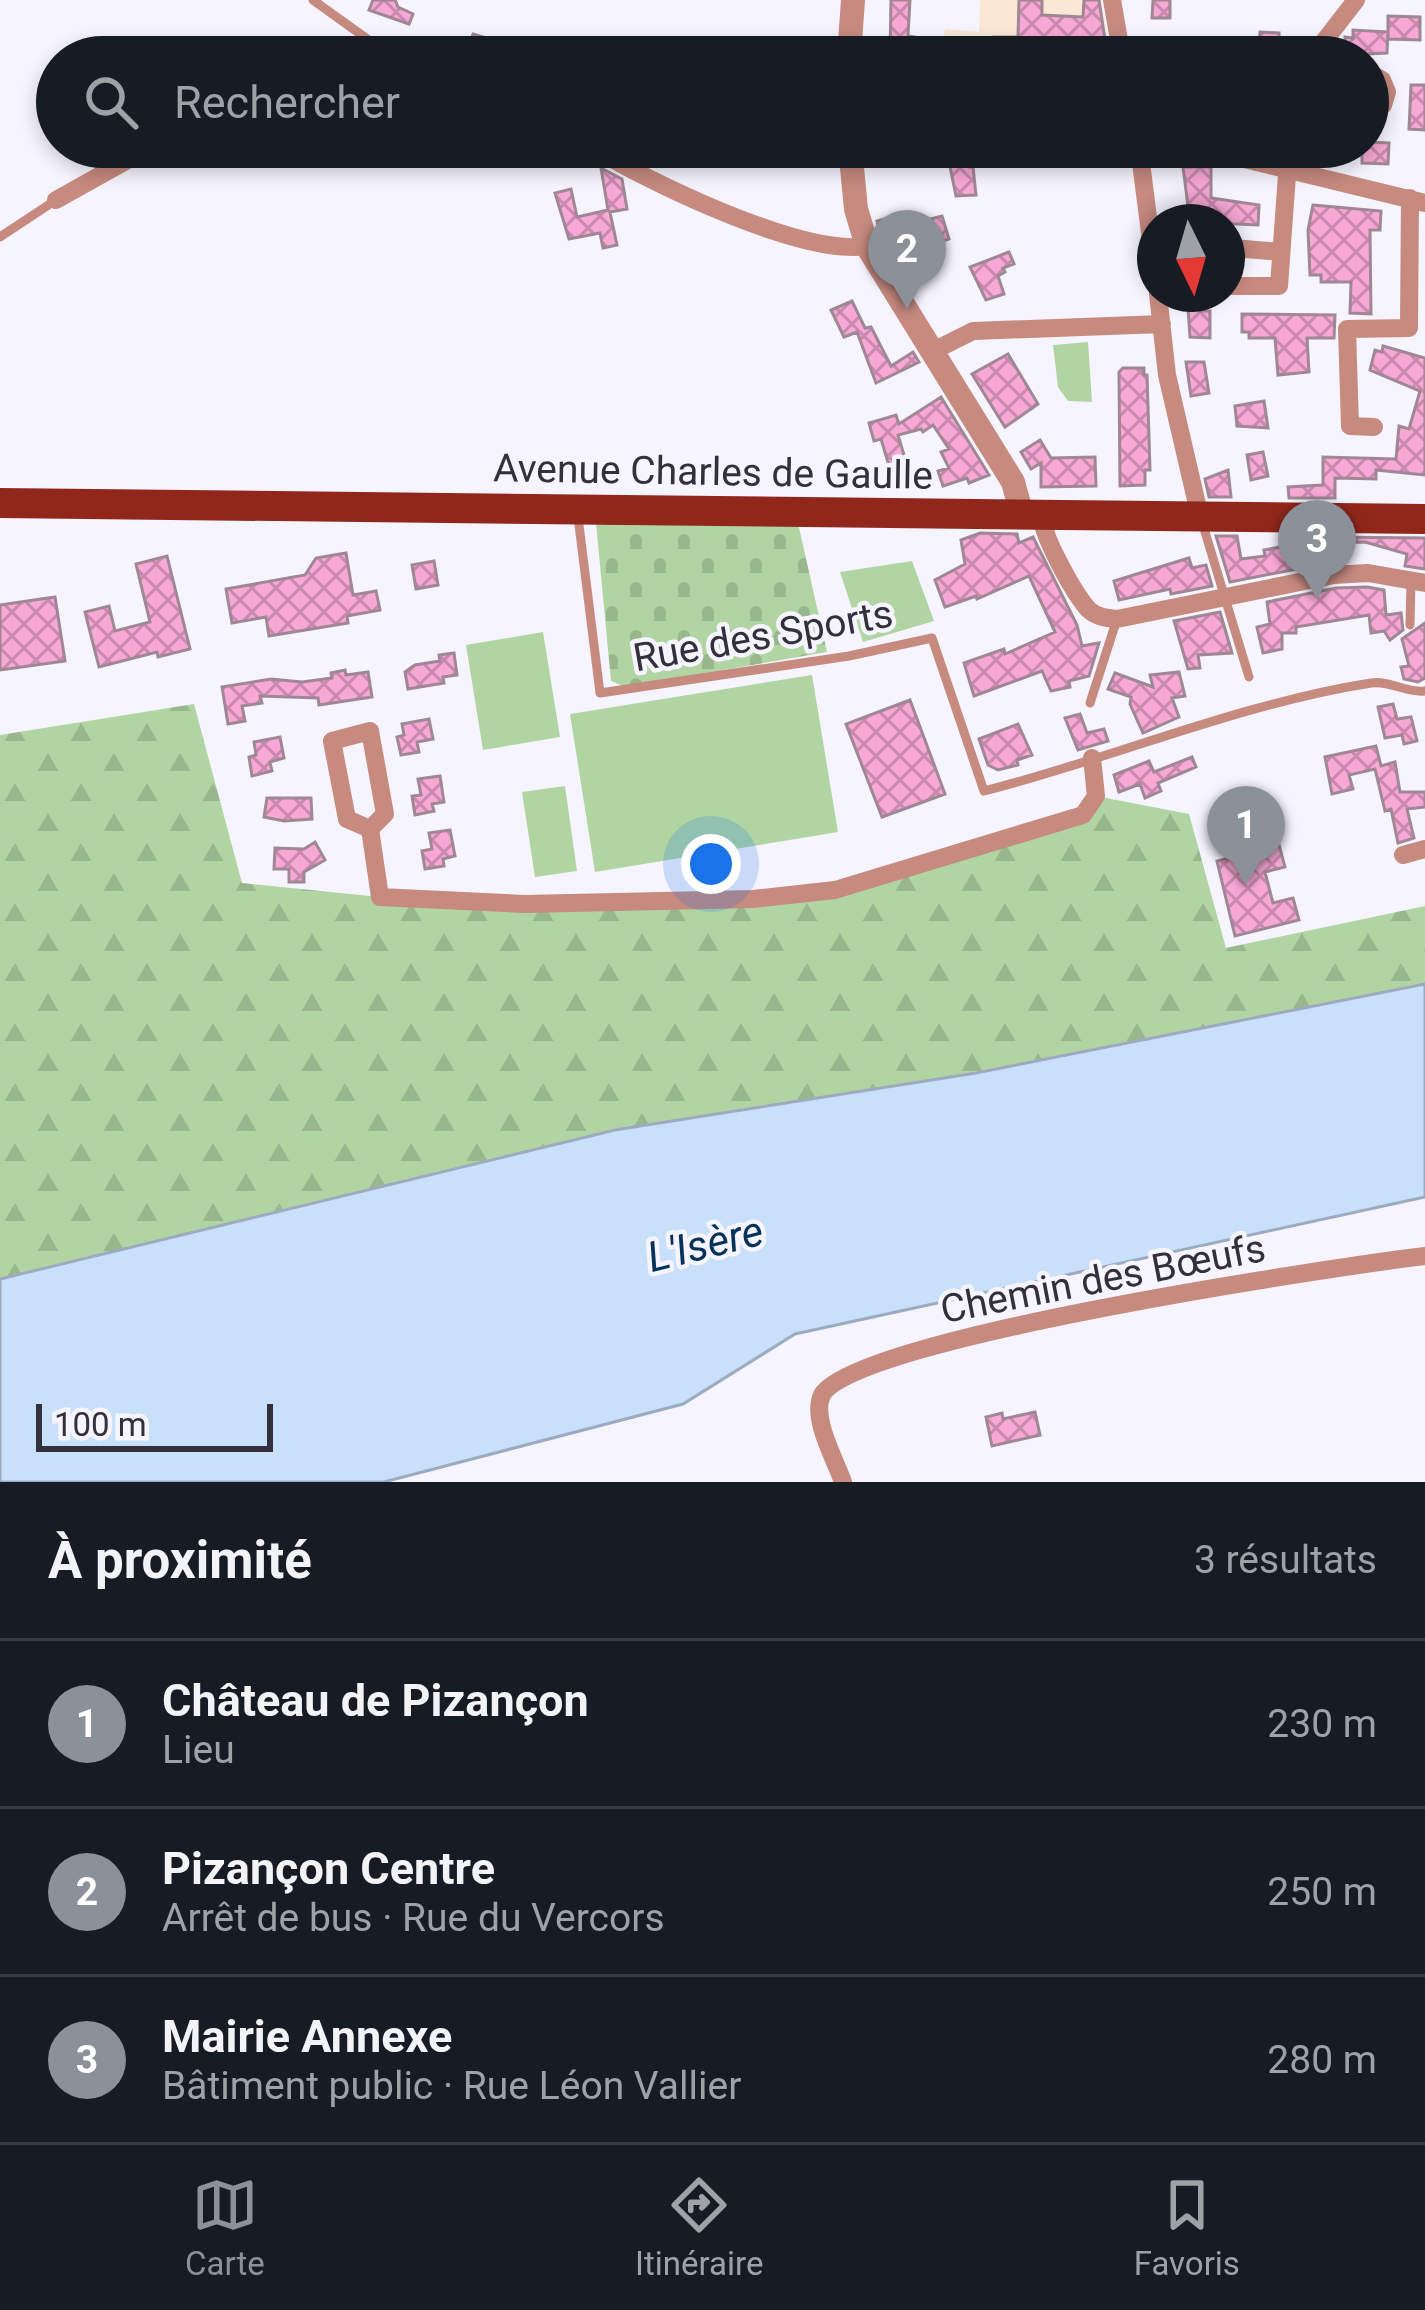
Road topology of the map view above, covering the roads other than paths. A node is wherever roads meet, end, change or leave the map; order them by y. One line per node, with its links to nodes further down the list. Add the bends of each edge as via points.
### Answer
1 (313, 0): 5 (lane)
2 (853, 0): 6 (street)
3 (1112, 0): 7 (street)
4 (1356, 0): 8 (street)
5 (364, 36)
6 (850, 36)
7 (1118, 36)
8 (1328, 36)
9 (113, 168): 15 (street)
10 (626, 168): 19 (street, via 740,218 843,250)
11 (852, 168): 19 (street)
12 (1141, 168): 17 (street)
13 (1286, 168): 20 (street)
14 (1320, 168): 16 (street)
15 (56, 200): 18 (lane)
16 (1417, 200): 24 (street, via 1409,328 1347,329 1350,426)
17 (1146, 204)
18 (0, 237)
19 (867, 246): 23 (street)
20 (1281, 252)
21 (1160, 312): 22 (street)
22 (1162, 324): 23 (street, via 973,331); 28 (street)
23 (933, 351): 27 (street)
24 (1374, 427)
25 (0, 503): 26 (main road, Avenue Charles de Gaulle)
26 (578, 509): 27 (main road, Avenue Charles de Gaulle); 37 (lane, Rue des Sports, via 600,693 932,638 983,791)
27 (1032, 515): 28 (main road, Avenue Charles de Gaulle); 32 (street, via 1088,609)
28 (1200, 517): 29 (main road, Avenue Charles de Gaulle); 31 (lane)
29 (1425, 519)
30 (1418, 582): 31 (street, via 1368,572); 33 (lane)
31 (1225, 598): 32 (street); 34 (lane)
32 (1117, 619): 36 (lane)
33 (1410, 625)
34 (1249, 677)
35 (1425, 691): 37 (lane, Rue des Sports, via 1379,681 1282,700)
36 (1090, 704)
37 (1092, 758): 38 (street, via 1096,796 1083,815 835,890 525,904 380,897)
38 (370, 829): 38 (street, via 386,814 370,731 332,741 347,819)
39 (1425, 850): 40 (street)
40 (1403, 855)
41 (1425, 1256): 42 (street, Chemin des Bœufs, via 1050,1319 839,1378 818,1411)
42 (843, 1482)

